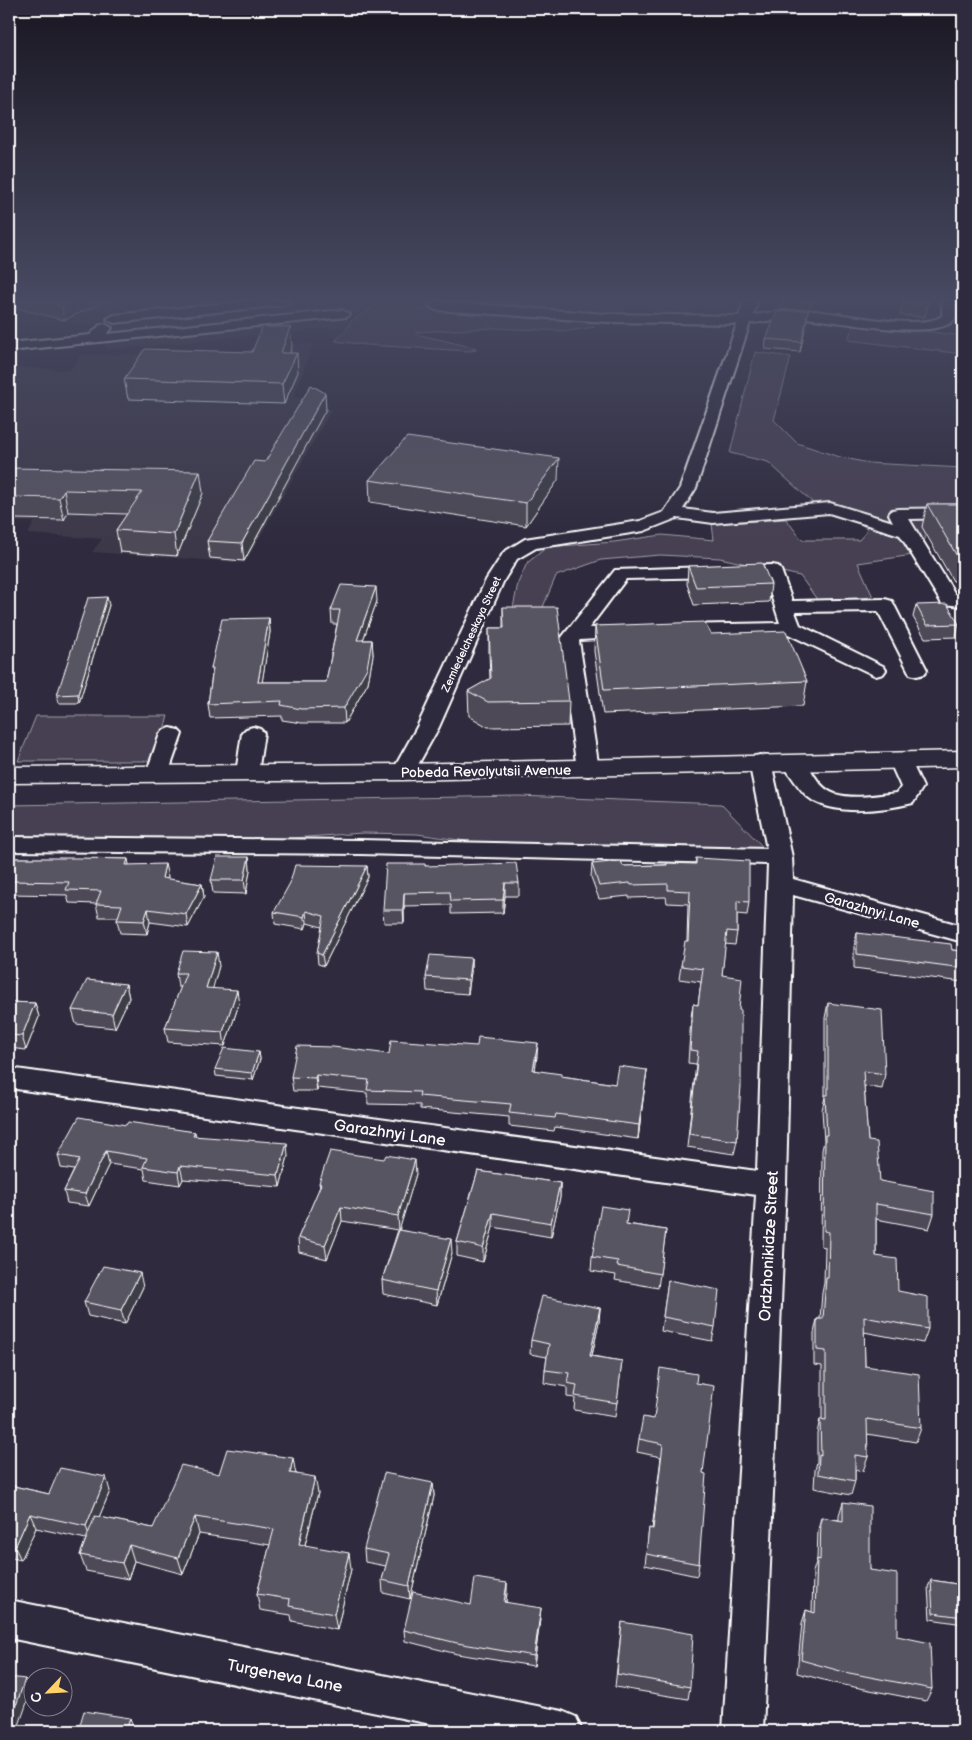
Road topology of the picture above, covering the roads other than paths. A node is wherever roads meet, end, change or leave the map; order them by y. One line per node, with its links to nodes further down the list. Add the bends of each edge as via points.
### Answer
1 (723, 382): 2 (street, Zemledelcheskaya Street, via 688,488)
2 (672, 512): 4 (street, via 713,518 830,508); 20 (street, Zemledelcheskaya Street, via 670,516 644,526 531,543 510,556 495,580 428,727)
3 (963, 513): 4 (street, via 898,514)
4 (906, 531): 5 (street, via 950,600)
5 (963, 600)
6 (784, 607): 7 (street); 10 (street, via 772,570 621,574); 12 (street, via 885,605)
7 (791, 628): 9 (street); 11 (street)
8 (643, 632): 10 (street)
9 (663, 632)
10 (574, 634): 19 (street, via 569,641)
11 (876, 670)
12 (917, 670)
13 (253, 733): 21 (street)
14 (171, 734): 22 (street)
15 (963, 759): 16 (main road, Pobeda Revolyutsii Avenue)
16 (900, 760): 18 (main road, Pobeda Revolyutsii Avenue); 18 (street, via 912,787 905,798 886,802 838,802 818,794)
17 (760, 762): 18 (main road, Pobeda Revolyutsii Avenue); 19 (main road, Pobeda Revolyutsii Avenue); 25 (street, Ordzhonikidze Street)
18 (792, 763)
19 (588, 769): 20 (main road, Pobeda Revolyutsii Avenue)
20 (403, 772): 21 (main road, Pobeda Revolyutsii Avenue)
21 (247, 773): 22 (main road, Pobeda Revolyutsii Avenue)
22 (157, 774): 23 (main road, Pobeda Revolyutsii Avenue)
23 (9, 775)
24 (9, 844): 25 (street, Garazhnyi Lane, via 360,846)
25 (781, 870): 26 (street, Garazhnyi Lane); 28 (street, Ordzhonikidze Street)
26 (963, 934)
27 (9, 1078): 28 (street, Garazhnyi Lane)
28 (771, 1185): 31 (street, Ordzhonikidze Street)
29 (9, 1619): 30 (street, Turgeneva Lane)
30 (562, 1731)
31 (743, 1731)

